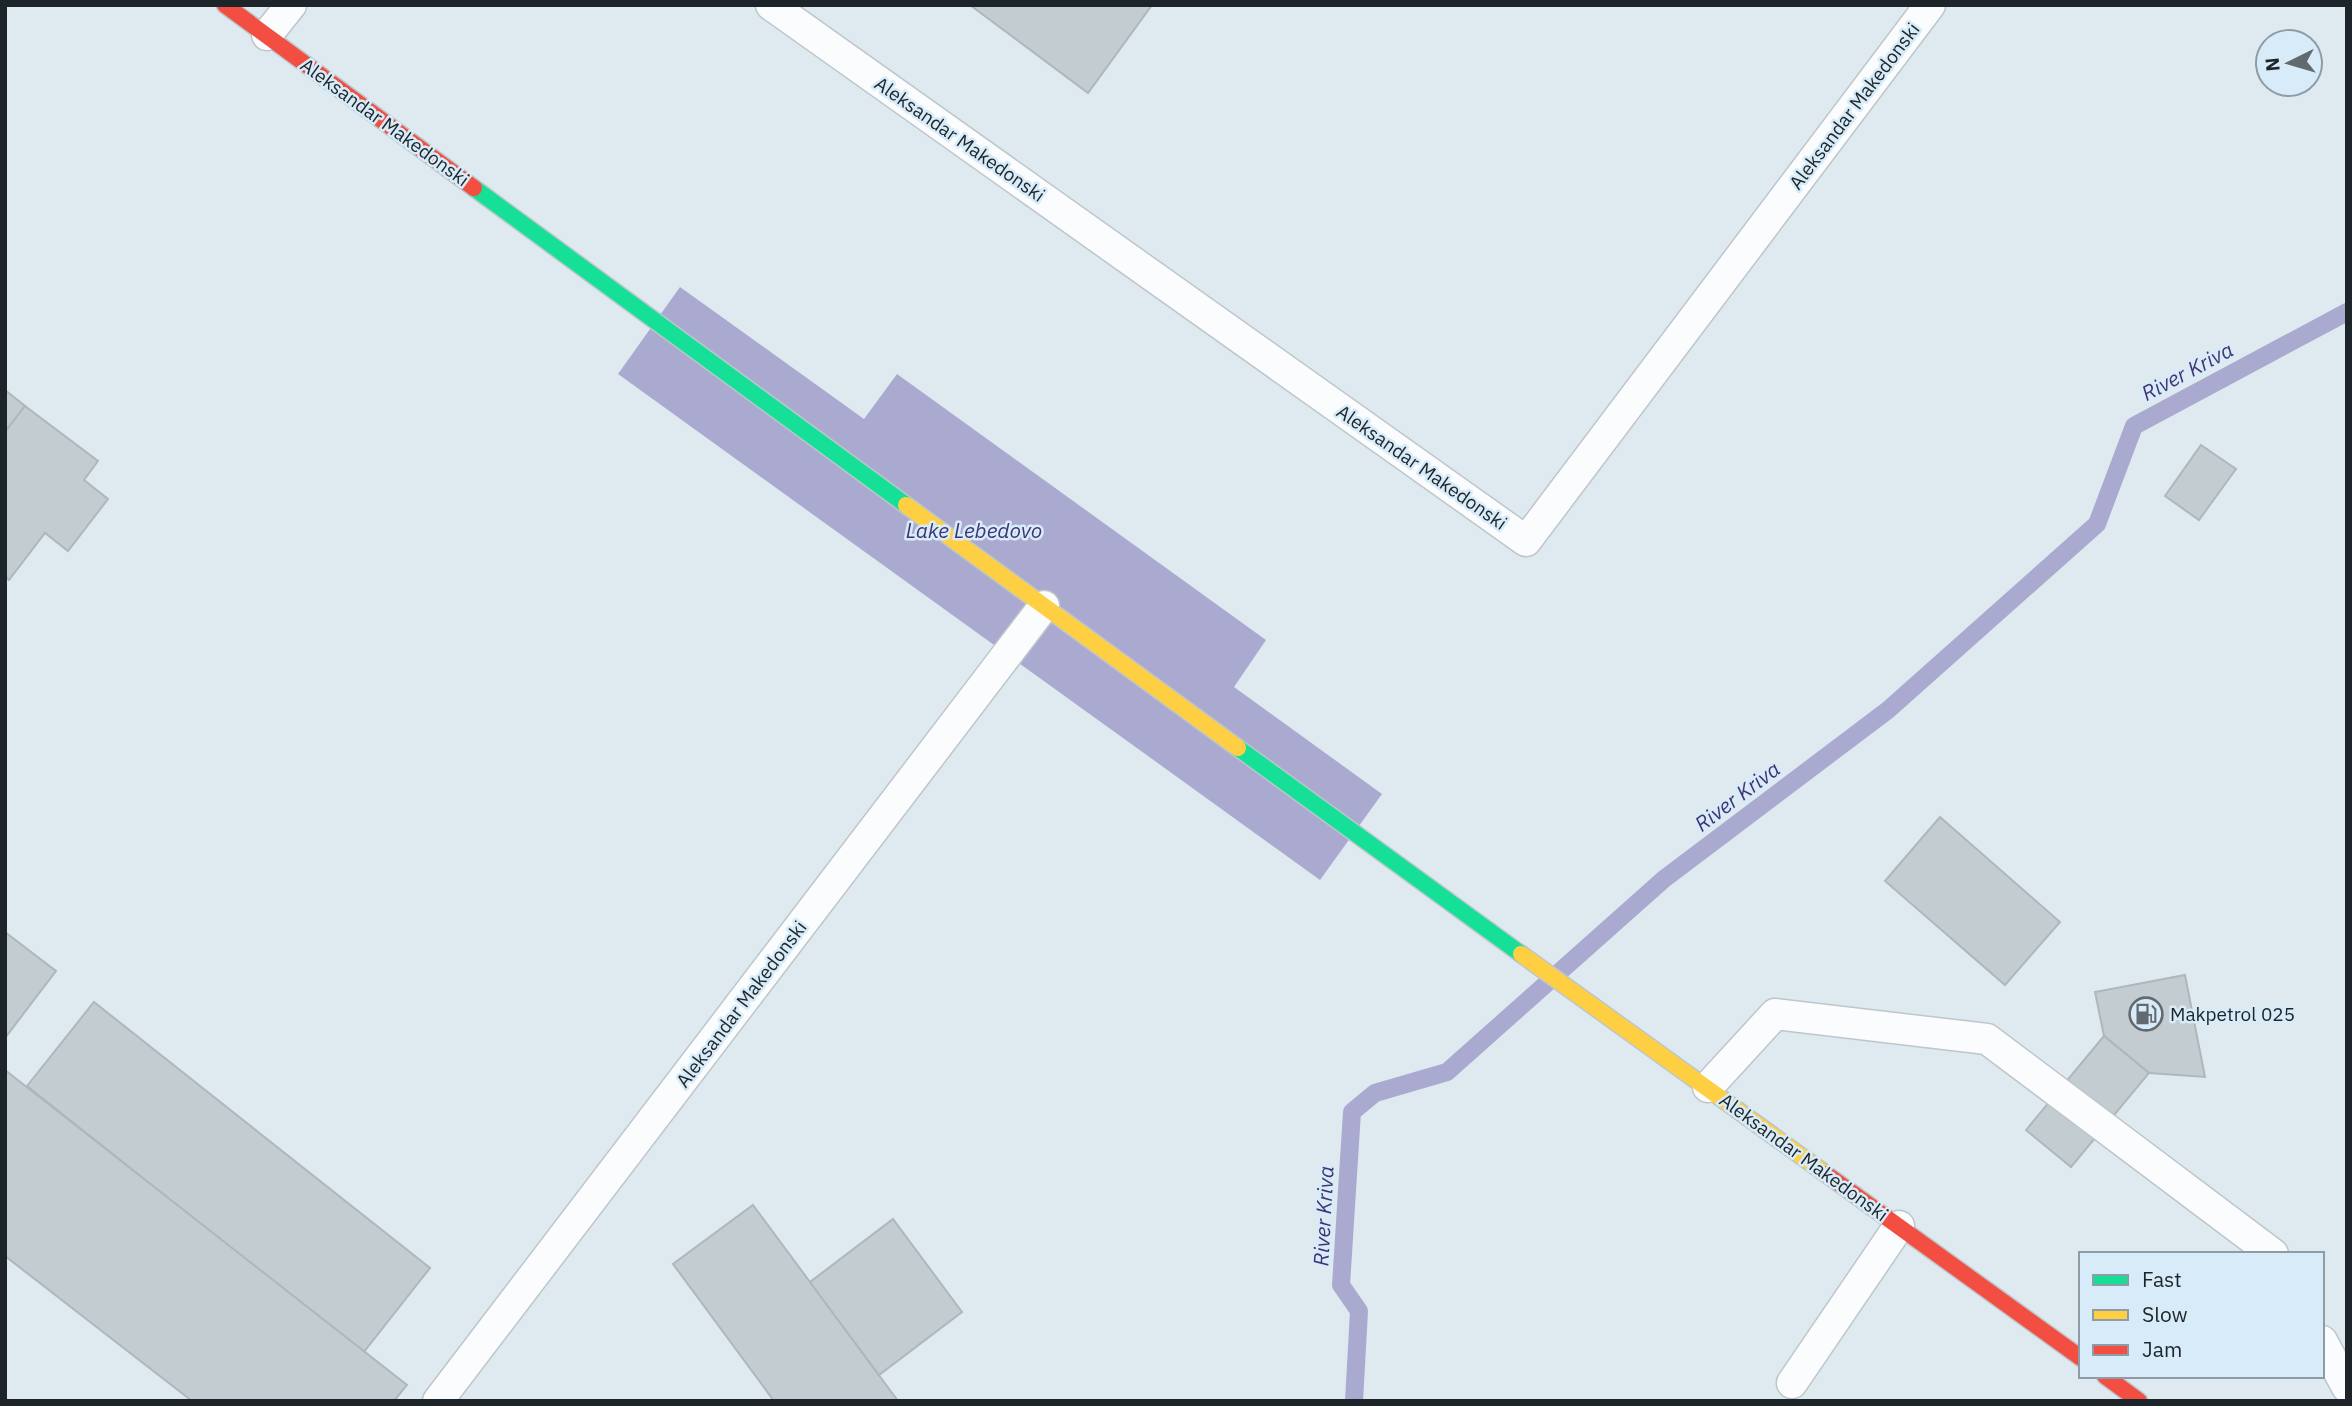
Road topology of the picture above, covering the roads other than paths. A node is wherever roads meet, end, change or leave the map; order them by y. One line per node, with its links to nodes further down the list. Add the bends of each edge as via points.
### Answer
1 (225, 5): 5 (main road, Aleksandar Makedonski)
2 (291, 5): 5 (lane)
3 (771, 5): 4 (lane, Aleksandar Makedonski, via 1526,541)
4 (1930, 5)
5 (267, 35): 6 (main road, Aleksandar Makedonski)
6 (1044, 606): 7 (main road, Aleksandar Makedonski); 15 (lane, Aleksandar Makedonski)
7 (1708, 1087): 8 (main road, Aleksandar Makedonski); 9 (lane, via 1775,1014 1987,1039)
8 (1899, 1226): 11 (main road, Aleksandar Makedonski); 13 (lane, Aleksandar Makedonski)
9 (2270, 1252)
10 (2324, 1345): 14 (lane)
11 (2079, 1357)
12 (2108, 1378): 16 (main road)
13 (1792, 1383)
14 (2347, 1387)
15 (438, 1401)
16 (2139, 1401)

